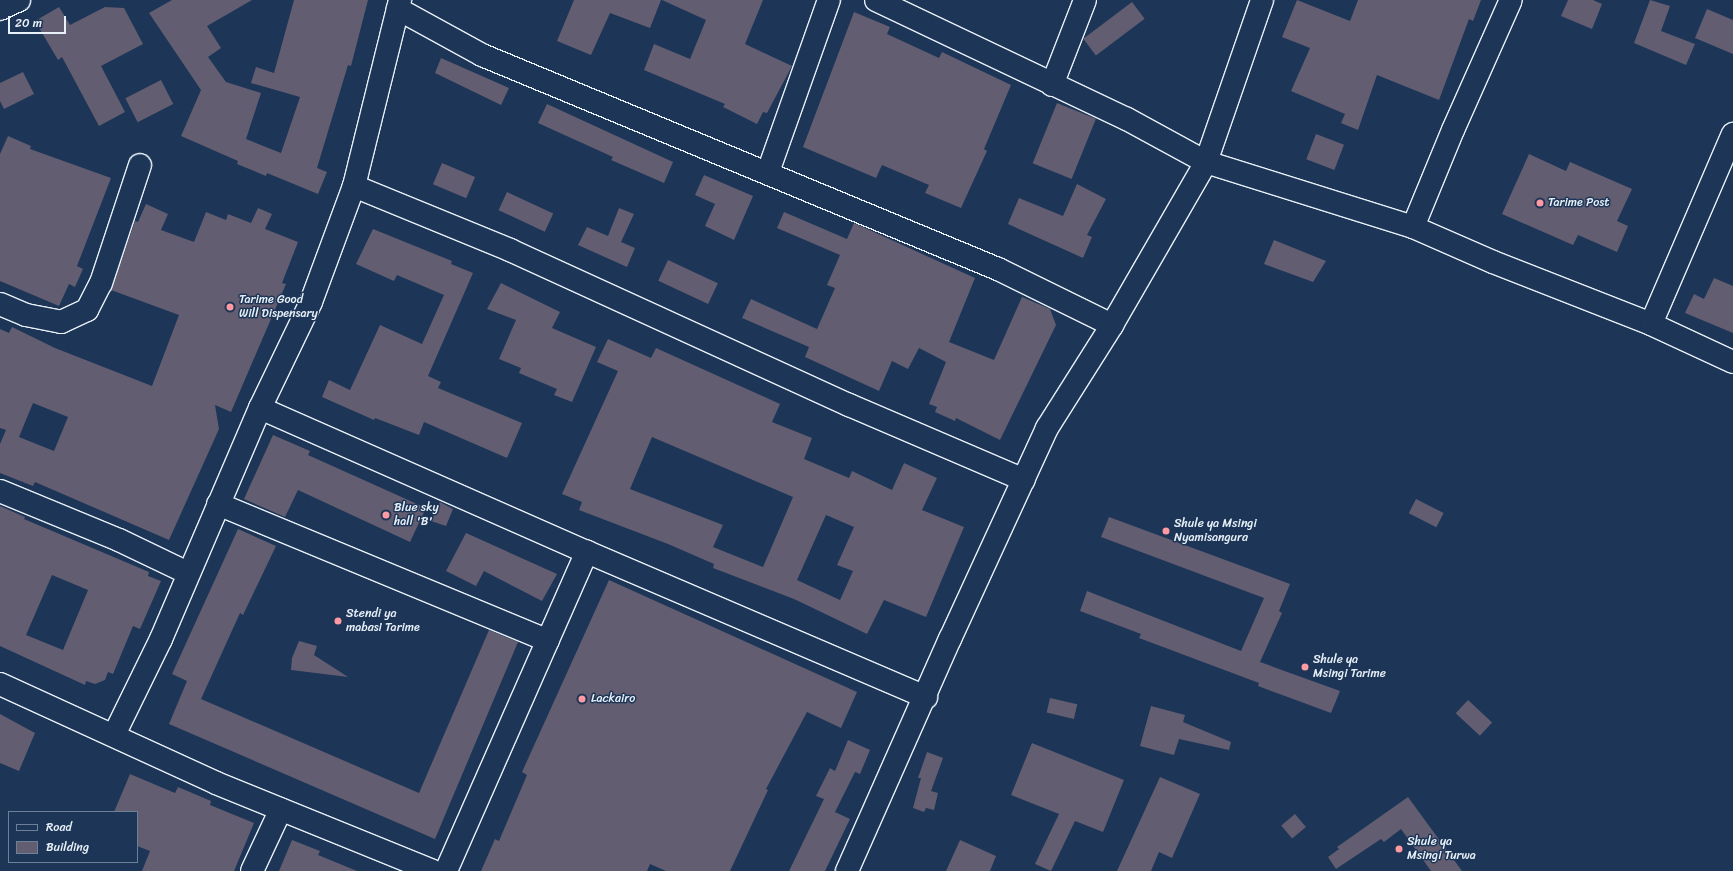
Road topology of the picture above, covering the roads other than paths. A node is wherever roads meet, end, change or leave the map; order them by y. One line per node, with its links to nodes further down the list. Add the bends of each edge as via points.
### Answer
1 (19, 0): 8 (street)
2 (829, 0): 13 (street)
3 (876, 0): 9 (street)
4 (1085, 0): 9 (street)
5 (1262, 0): 11 (street)
6 (1511, 0): 15 (street, via 1456,122)
7 (399, 5): 13 (street, via 482,55); 14 (street)
8 (0, 9)
9 (1052, 85): 11 (street, via 1127,119)
10 (1733, 134): 17 (street)
11 (1206, 162): 15 (street); 18 (street)
12 (140, 165): 16 (street, via 101,283 87,310 61,322 26,315)
13 (768, 172): 18 (street, via 998,269)
14 (354, 186): 20 (street, via 311,302); 21 (street, via 510,250 849,405)
15 (1413, 227): 17 (street, via 1493,262)
16 (0, 304)
17 (1651, 324): 19 (street)
18 (1112, 325): 21 (street, via 1047,428)
19 (1733, 362)
20 (260, 408): 23 (street); 24 (street)
21 (1024, 480): 28 (street)
22 (0, 491): 25 (street, via 119,540)
23 (218, 504): 25 (street); 26 (street)
24 (587, 552): 26 (street); 28 (street)
25 (188, 573): 29 (street)
26 (548, 641): 33 (street)
27 (0, 684): 29 (street)
28 (926, 697): 34 (street)
29 (114, 735): 30 (street, via 216,783)
30 (281, 809): 31 (street); 32 (street)
31 (252, 871)
32 (432, 871)
33 (446, 871)
34 (848, 871)

